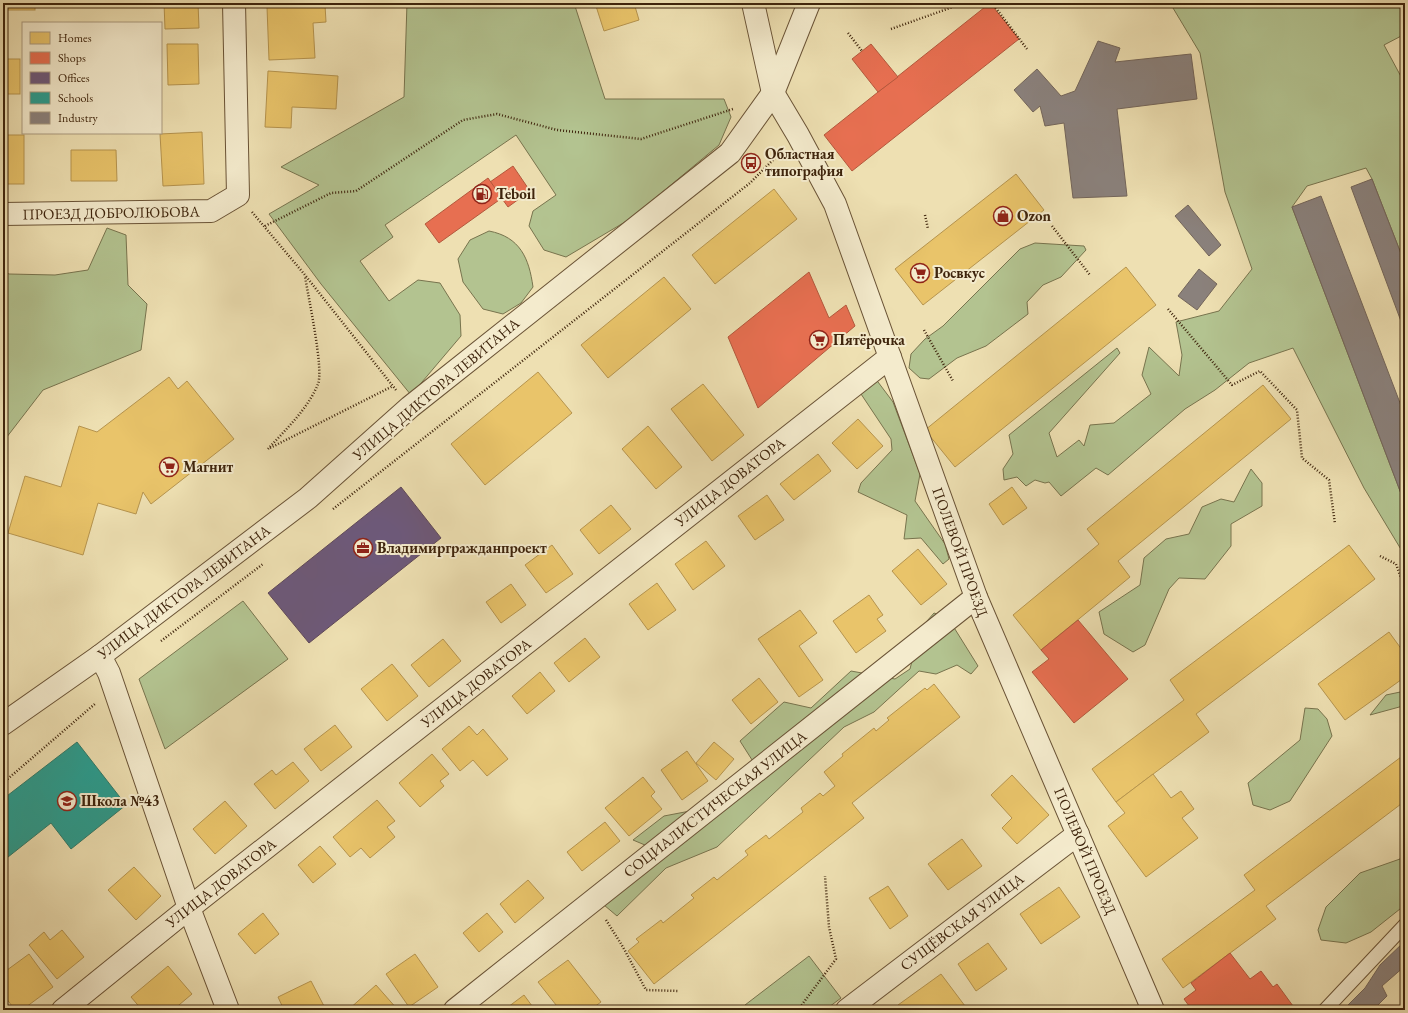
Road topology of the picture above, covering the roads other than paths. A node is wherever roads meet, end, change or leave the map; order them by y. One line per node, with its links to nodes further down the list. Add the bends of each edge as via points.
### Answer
1 (234, 3): 5 (street, ПРОЕЗД ДОБРОЛЮБОВА, via 238,195 211,211)
2 (753, 3): 4 (street, ПОЛЕВОЙ ПРОЕЗД)
3 (809, 3): 4 (street, УЛИЦА ДИКТОРА ЛЕВИТАНА)
4 (773, 93): 6 (street, ПОЛЕВОЙ ПРОЕЗД, via 835,204); 8 (street, УЛИЦА ДИКТОРА ЛЕВИТАНА, via 730,153 416,403 308,498)
5 (3, 214)
6 (890, 357): 7 (street, ПОЛЕВОЙ ПРОЕЗД); 11 (street, УЛИЦА ДОВАТОРА)
7 (976, 597): 10 (street, ПОЛЕВОЙ ПРОЕЗД); 15 (street, СОЦИАЛИСТИЧЕСКАЯ УЛИЦА)
8 (100, 656): 9 (street, УЛИЦА ДИКТОРА ЛЕВИТАНА); 11 (street, via 109,673)
9 (3, 724)
10 (1078, 834): 16 (street, СУЩЁВСКАЯ УЛИЦА); 17 (street, ПОЛЕВОЙ ПРОЕЗД)
11 (189, 908): 13 (street, УЛИЦА ДОВАТОРА); 14 (street)
12 (1405, 925): 18 (lane)
13 (62, 1010)
14 (228, 1010)
15 (455, 1010)
16 (847, 1010)
17 (1153, 1010)
18 (1325, 1010)

